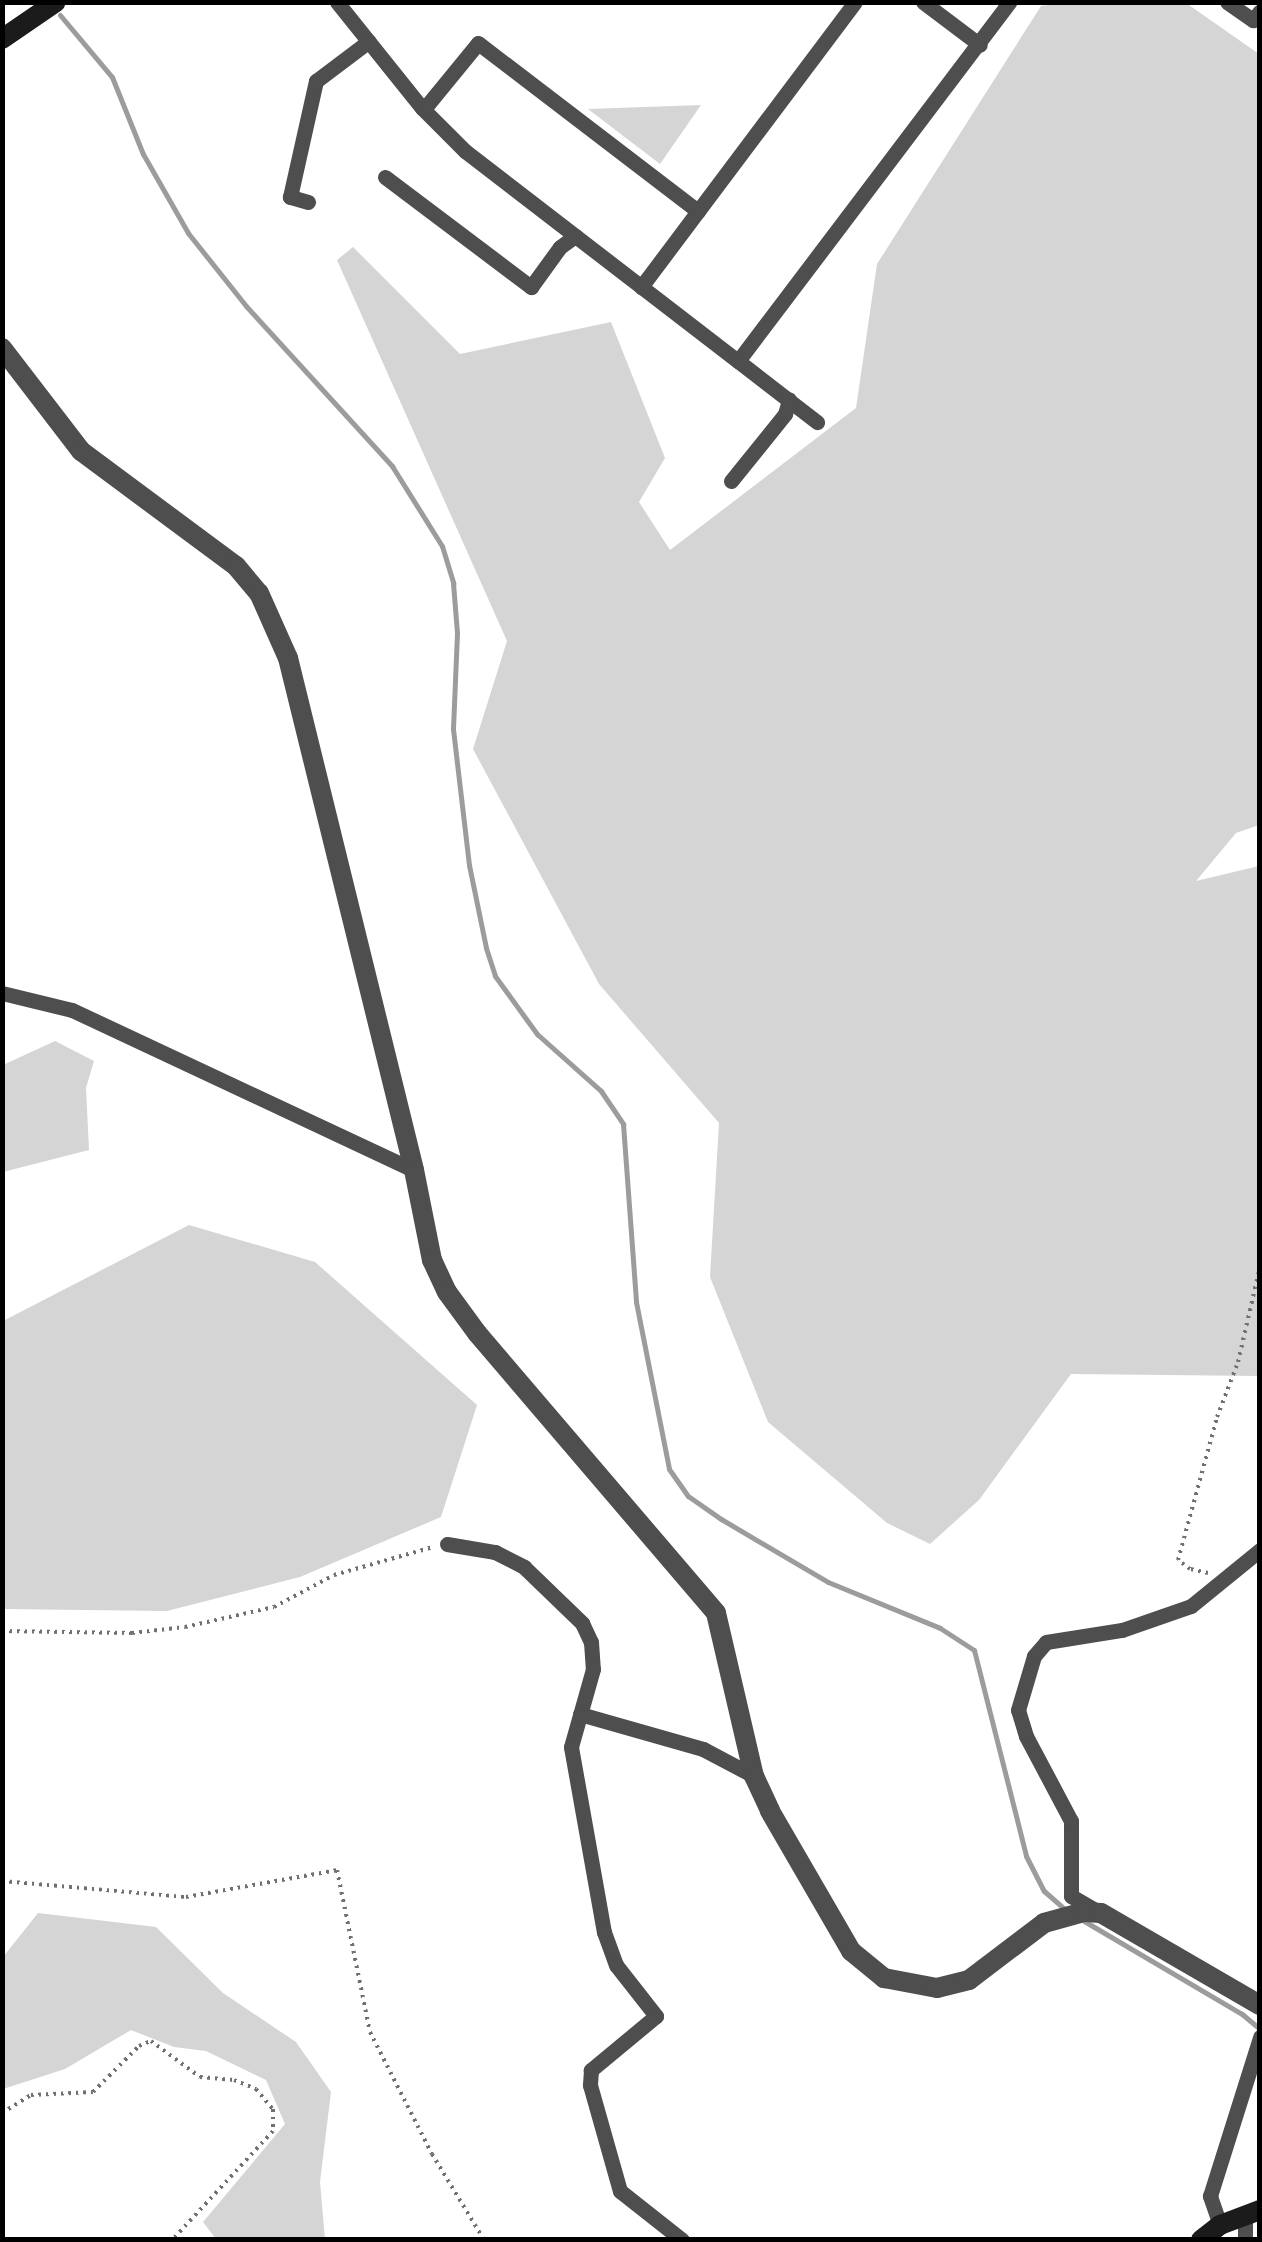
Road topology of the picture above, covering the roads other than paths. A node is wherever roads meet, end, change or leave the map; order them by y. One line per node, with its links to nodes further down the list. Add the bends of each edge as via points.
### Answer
1 (56, 2): 8 (main road)
2 (336, 2): 9 (street)
3 (855, 2): 14 (street)
4 (924, 2): 10 (street)
5 (1010, 2): 10 (street)
6 (1227, 2): 7 (street, via 1253,20)
7 (1260, 12)
8 (2, 39)
9 (369, 40): 11 (street); 13 (street, via 316,81 290,197)
10 (980, 45): 18 (street)
11 (424, 109): 14 (street, via 478,42); 15 (street, via 465,151)
12 (385, 177): 15 (street, via 530,287)
13 (308, 202)
14 (698, 211): 16 (street)
15 (574, 236): 16 (street)
16 (641, 287): 18 (street)
17 (2, 348): 23 (street, via 81,451 236,566 270,614 288,658)
18 (738, 361): 19 (street)
19 (789, 400): 20 (street); 21 (street)
20 (817, 422)
21 (731, 481)
22 (2, 993): 23 (street, via 72,1010)
23 (414, 1170): 27 (street, via 432,1260 446,1292 716,1613)
24 (448, 1544): 26 (street, via 495,1552 524,1567 582,1624 594,1654)
25 (1260, 1550): 28 (street, via 1190,1606 1122,1630 1046,1642 1025,1675 1018,1700 1022,1724 1070,1821 1071,1896)
26 (580, 1714): 27 (street, via 703,1749); 33 (street, via 572,1747 604,1932 616,1965 656,2016 591,2070 590,2085 620,2191)
27 (754, 1776): 28 (street, via 833,1924 851,1951 884,1978 919,1988 954,1985 1044,1923)
28 (1095, 1913): 29 (street)
29 (1260, 2005)
30 (1259, 2040): 32 (street, via 1210,2196)
31 (1252, 2212): 32 (main road); 35 (street)
32 (1220, 2225): 34 (main road)
33 (682, 2240)
34 (1200, 2240)
35 (1245, 2240)

